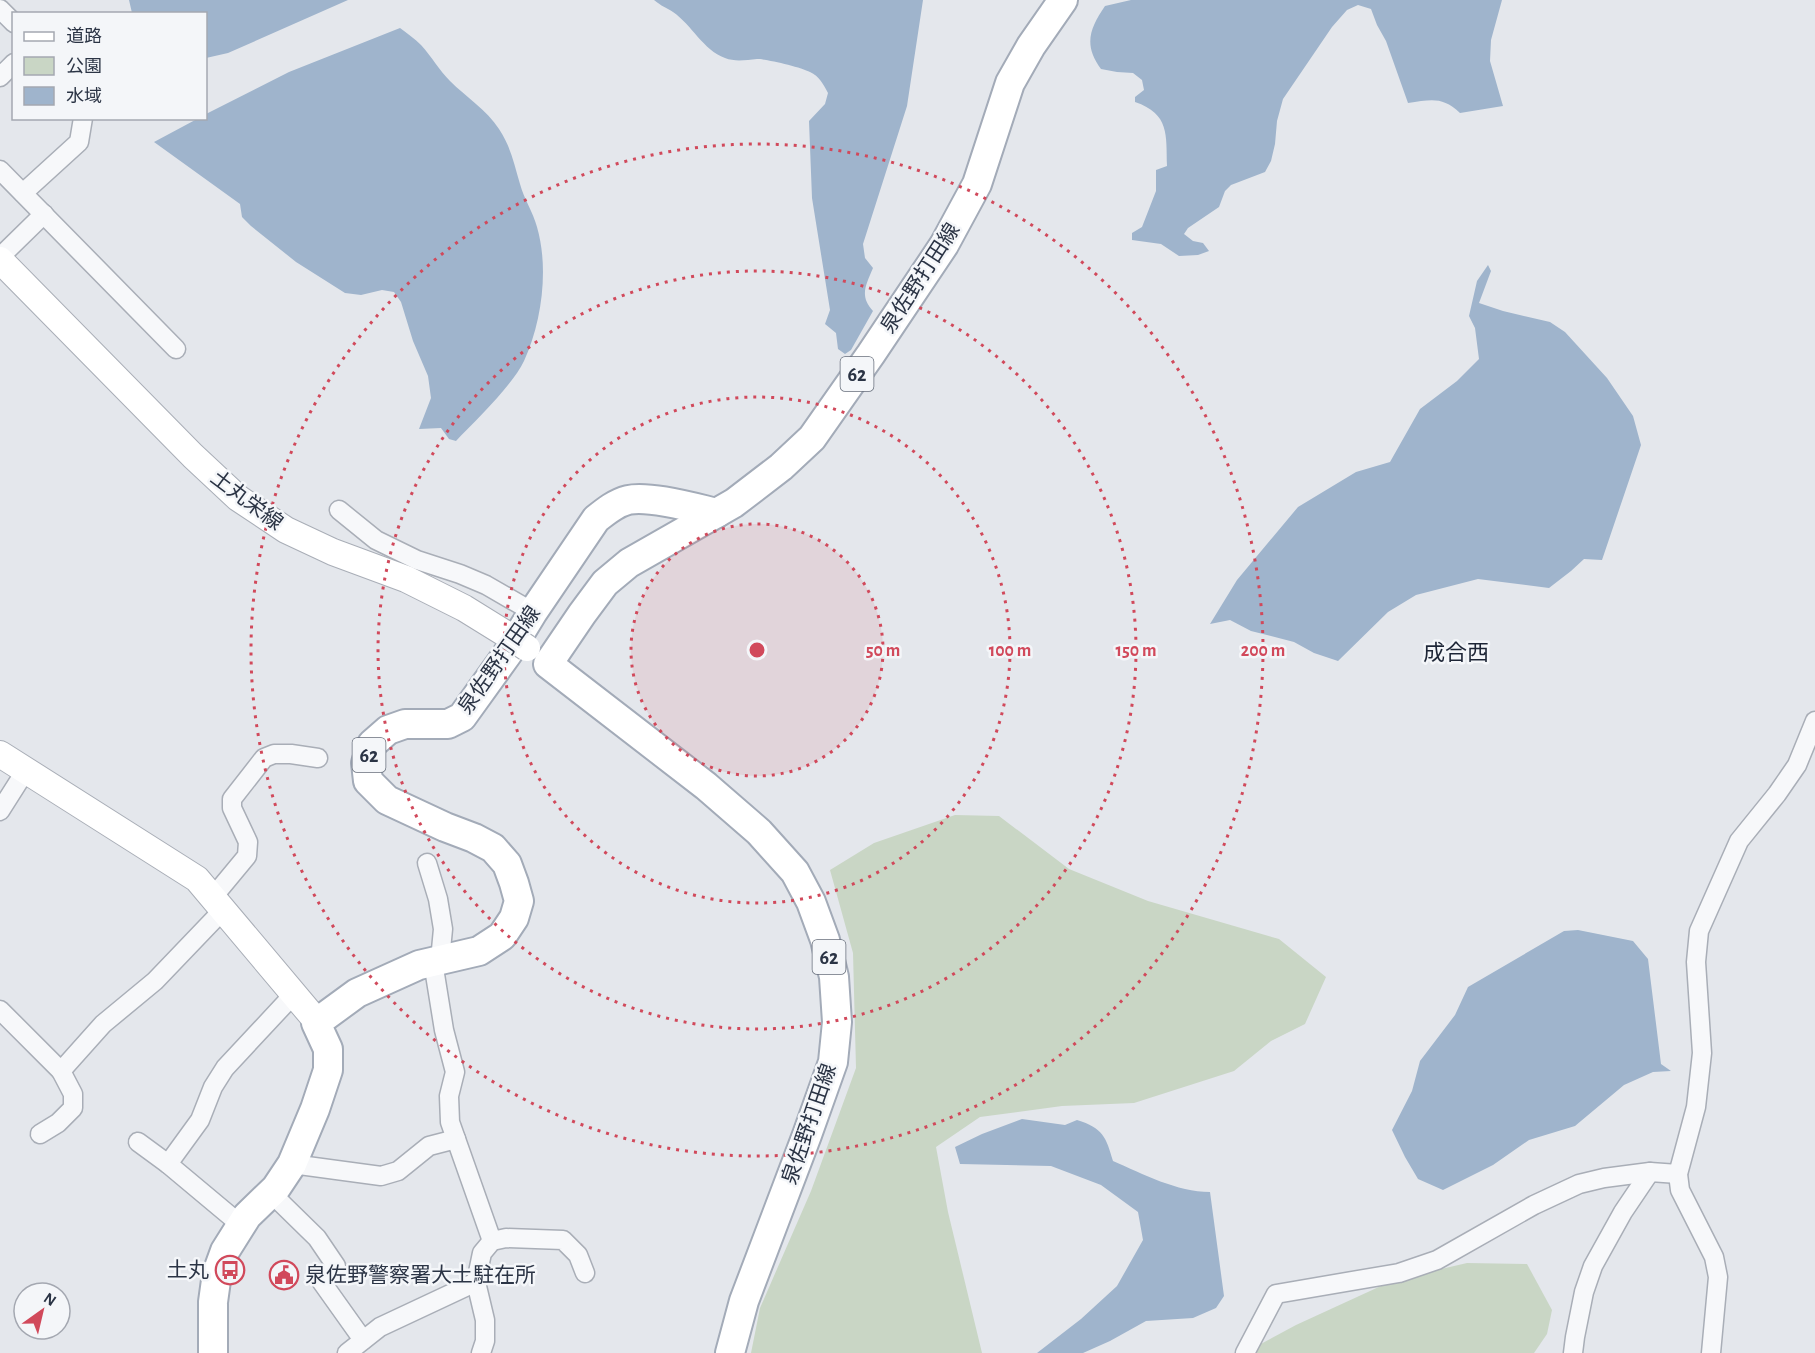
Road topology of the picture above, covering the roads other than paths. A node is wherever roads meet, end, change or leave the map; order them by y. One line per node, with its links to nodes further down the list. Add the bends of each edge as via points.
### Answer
1 (1063, 0): 13 (main road, 泉佐野打田線 / 62, via 1010,83 977,184 944,245 871,354 812,438 781,467)
2 (0, 9): 3 (street)
3 (12, 21)
4 (12, 65): 5 (street)
5 (0, 77)
6 (82, 120): 8 (street, via 79,142)
7 (0, 170): 8 (street)
8 (23, 193): 9 (street)
9 (44, 214): 10 (street); 11 (street)
10 (0, 259): 15 (main road, 土丸栄線, via 238,498 286,530 406,579 464,608)
11 (176, 349)
12 (339, 510): 14 (street, via 376,540 417,561 486,585)
13 (717, 513): 14 (main road, 泉佐野打田線 / 62, via 658,501 630,500 610,508 596,519); 15 (main road, 泉佐野打田線 / 62, via 629,563 605,583 582,614)
14 (533, 612): 23 (main road, 泉佐野打田線 / 62, via 462,717 448,724 405,724 388,730 372,744 366,763 368,781 387,800 493,848 507,864 519,901 502,936 479,951)
15 (527, 648): 44 (main road, 泉佐野打田線 / 62, via 706,786 759,832 795,872 825,940 834,977 837,1022 833,1062 744,1301)
16 (1815, 721): 34 (street, via 1797,765 1739,841 1699,931 1696,962 1702,1053 1696,1107)
17 (0, 754): 19 (main road)
18 (318, 758): 22 (street, via 274,754 264,758 232,799 232,808 248,842 247,856)
19 (26, 770): 20 (street); 22 (main road, via 197,879)
20 (0, 812)
21 (427, 863): 23 (street, via 443,929)
22 (219, 903): 24 (main road); 27 (street, via 155,981 103,1024)
23 (437, 961): 26 (main road, 泉佐野打田線 / 62, via 357,993); 29 (street, via 444,1030 455,1072 449,1096 450,1122)
24 (294, 994): 26 (main road); 31 (street, via 225,1068 200,1120)
25 (0, 1010): 27 (street)
26 (316, 1023): 32 (main road, via 328,1049 328,1070)
27 (62, 1071): 28 (street, via 73,1094 73,1108)
28 (40, 1134)
29 (456, 1139): 32 (street, via 429,1146 398,1171 381,1176); 37 (street)
30 (138, 1142): 31 (street)
31 (168, 1164): 36 (street)
32 (292, 1164): 35 (main road)
33 (1650, 1173): 34 (street); 45 (street, via 1579,1184 1437,1260 1399,1273 1275,1294); 46 (street, via 1593,1266)
34 (1678, 1174): 47 (street, via 1680,1190 1714,1257 1718,1277)
35 (271, 1193): 36 (main road); 40 (street, via 317,1238 336,1266 321,1281)
36 (241, 1225): 41 (main road, via 217,1273)
37 (492, 1241): 38 (street, via 563,1240 578,1255); 39 (street, via 482,1253)
38 (585, 1273)
39 (476, 1282): 40 (street, via 380,1328); 43 (street, via 485,1320)
40 (363, 1341): 42 (street)
41 (213, 1353)
42 (347, 1353)
43 (482, 1353)
44 (730, 1353)
45 (1245, 1353)
46 (1573, 1353)
47 (1711, 1353)

